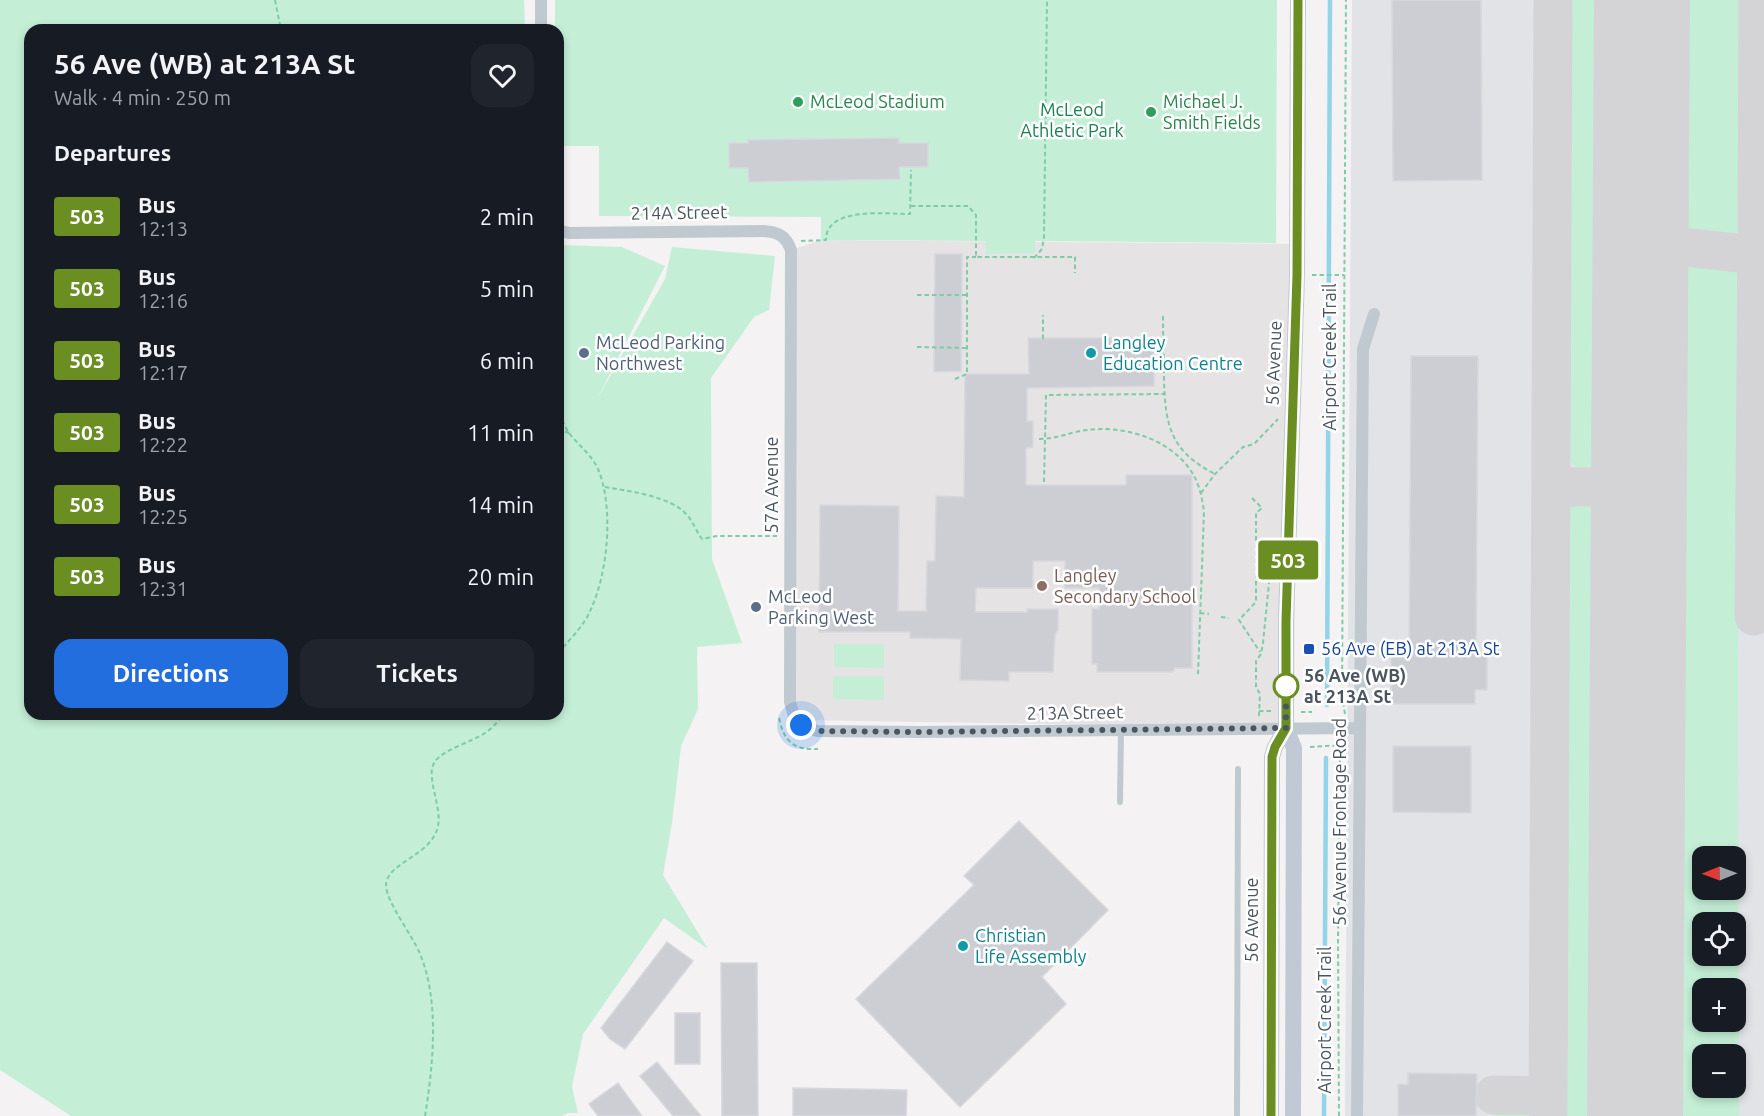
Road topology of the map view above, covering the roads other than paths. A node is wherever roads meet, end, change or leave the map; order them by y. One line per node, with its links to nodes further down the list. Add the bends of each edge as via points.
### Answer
1 (541, 0): 3 (street)
2 (1298, 0): 8 (main road, 56 Avenue, via 1297,275)
3 (541, 24)
4 (564, 232): 5 (street, 214A Street, via 773,231 788,241)
5 (791, 250): 7 (street, 57A Avenue, via 790,690)
6 (1374, 314): 9 (street, 56 Avenue Frontage Road, via 1363,349)
7 (795, 720): 10 (street, 213A Street, via 817,731)
8 (1286, 728): 9 (street, 213A Street); 10 (street, 213A Street); 14 (main road, 56 Avenue, via 1272,757); 15 (main road, 56 Avenue, via 1294,748)
9 (1359, 728): 16 (street, 56 Avenue Frontage Road)
10 (1121, 730): 12 (lane)
11 (1238, 769): 13 (lane)
12 (1120, 802)
13 (1237, 1116)
14 (1271, 1116)
15 (1293, 1116)
16 (1357, 1116)

